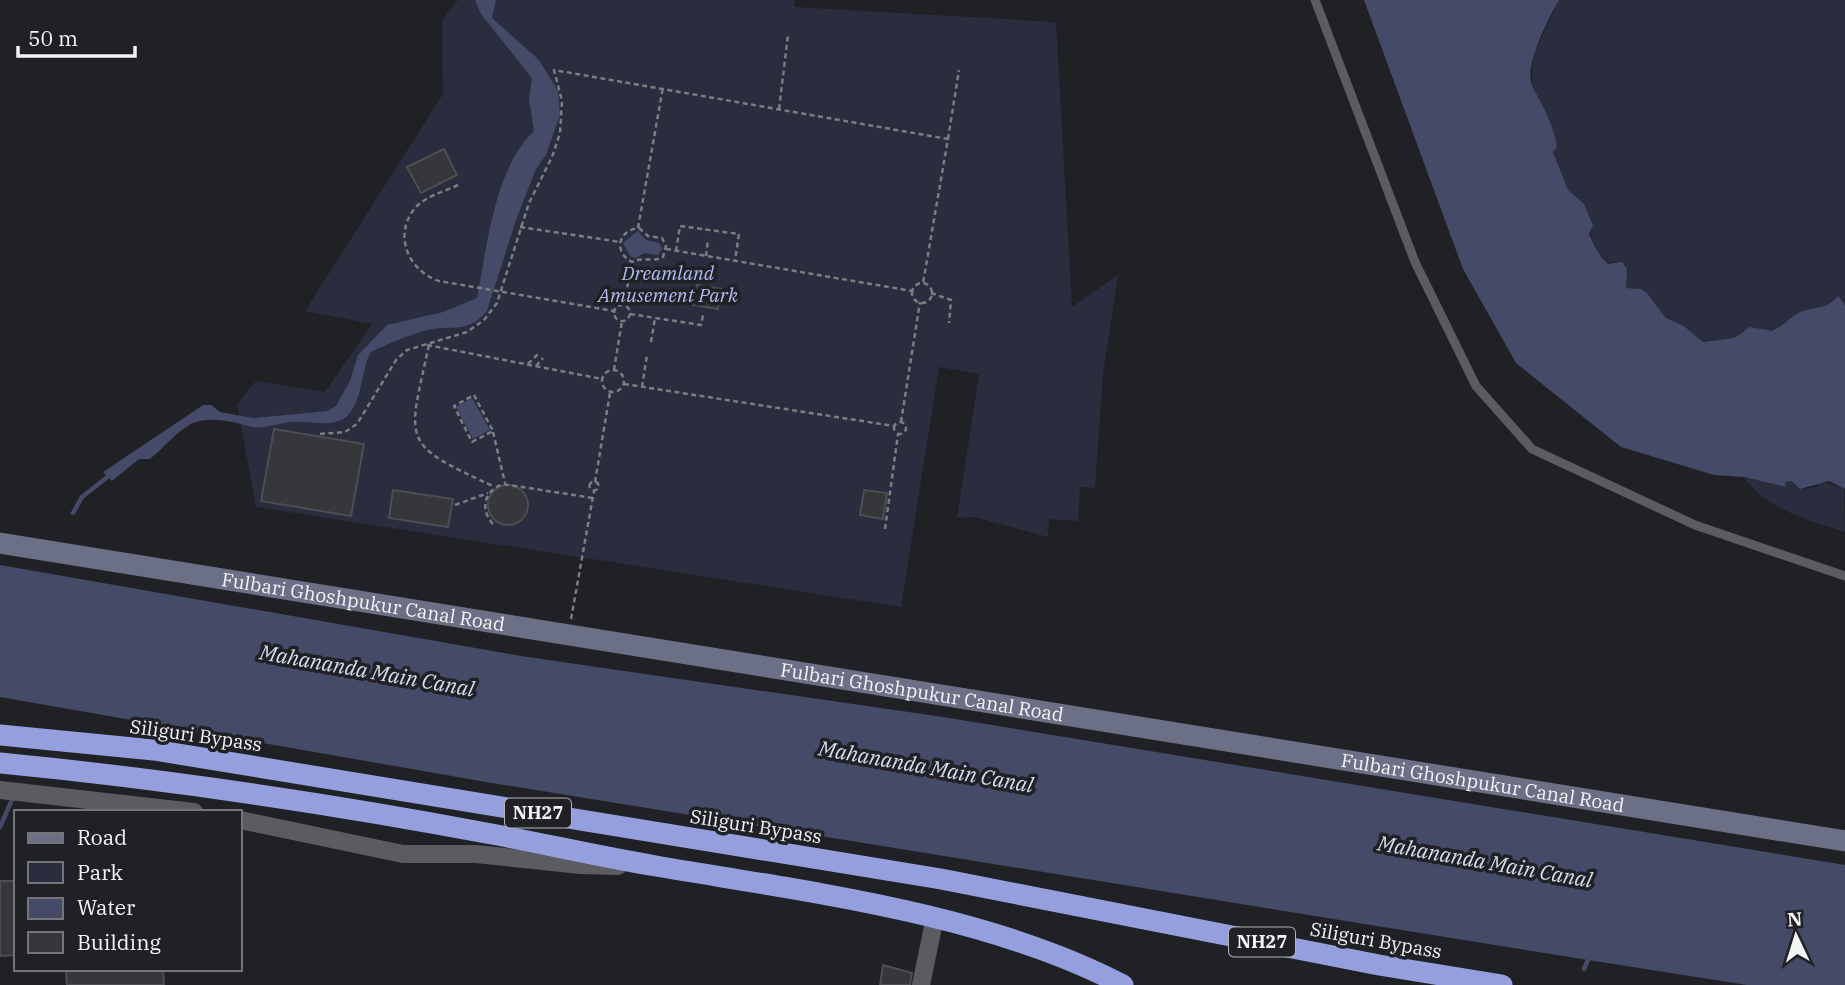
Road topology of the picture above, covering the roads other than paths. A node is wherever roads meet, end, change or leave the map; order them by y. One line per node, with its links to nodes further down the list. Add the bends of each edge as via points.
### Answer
1 (1315, 0): 3 (lane, via 1422,275 1476,386 1532,449 1695,525)
2 (0, 543): 9 (street, Fulbari Ghoshpukur Canal Road)
3 (1845, 576)
4 (2, 735): 14 (highway, Siliguri Bypass / NH27, via 154,750 1023,893 1379,965)
5 (0, 763): 10 (highway, NH27, via 123,775 494,834)
6 (0, 790): 7 (street)
7 (176, 810)
8 (242, 820): 10 (street, via 404,854)
9 (1845, 841)
10 (657, 866): 11 (highway, NH27, via 726,875)
11 (935, 918): 12 (street); 13 (highway, NH27, via 1083,964)
12 (921, 985)
13 (1124, 985)
14 (1502, 985)

